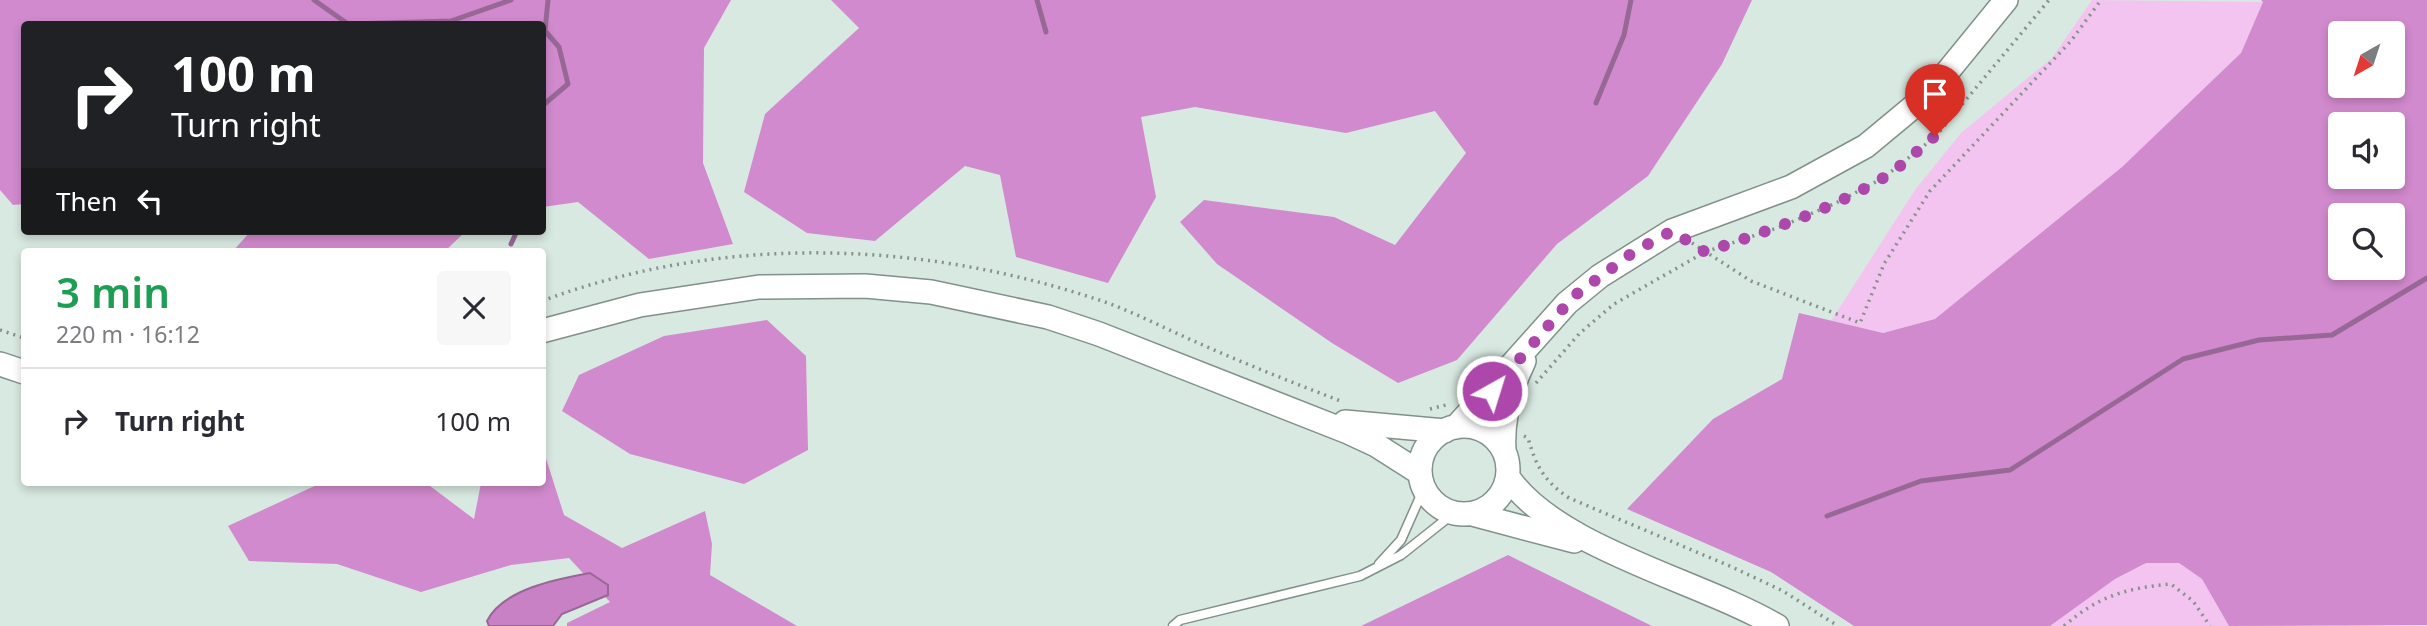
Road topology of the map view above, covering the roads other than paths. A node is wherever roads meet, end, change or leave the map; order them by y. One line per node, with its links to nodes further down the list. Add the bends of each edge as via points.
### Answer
1 (2006, 0): 3 (main road, via 1931,92 1866,146 1791,187 1672,231 1574,296)
2 (546, 330): 6 (main road, via 640,304 758,287 865,286 931,292 1048,317)
3 (1536, 337): 7 (main road, via 1477,407); 8 (main road, via 1514,386)
4 (0, 365): 5 (main road)
5 (21, 371)
6 (1321, 420): 7 (main road); 10 (main road, via 1376,444)
7 (1450, 429): 8 (main road, via 1483,430); 10 (main road, via 1428,444 1422,458)
8 (1504, 450): 9 (main road)
9 (1508, 477): 11 (main road, via 1496,502); 12 (main road, via 1531,503)
10 (1422, 481): 11 (main road, via 1432,501); 13 (lane, via 1401,540)
11 (1463, 514): 12 (main road); 13 (lane)
12 (1595, 545): 15 (main road, via 1710,591)
13 (1379, 564): 14 (lane, via 1360,576)
14 (1173, 626)
15 (1777, 626)

